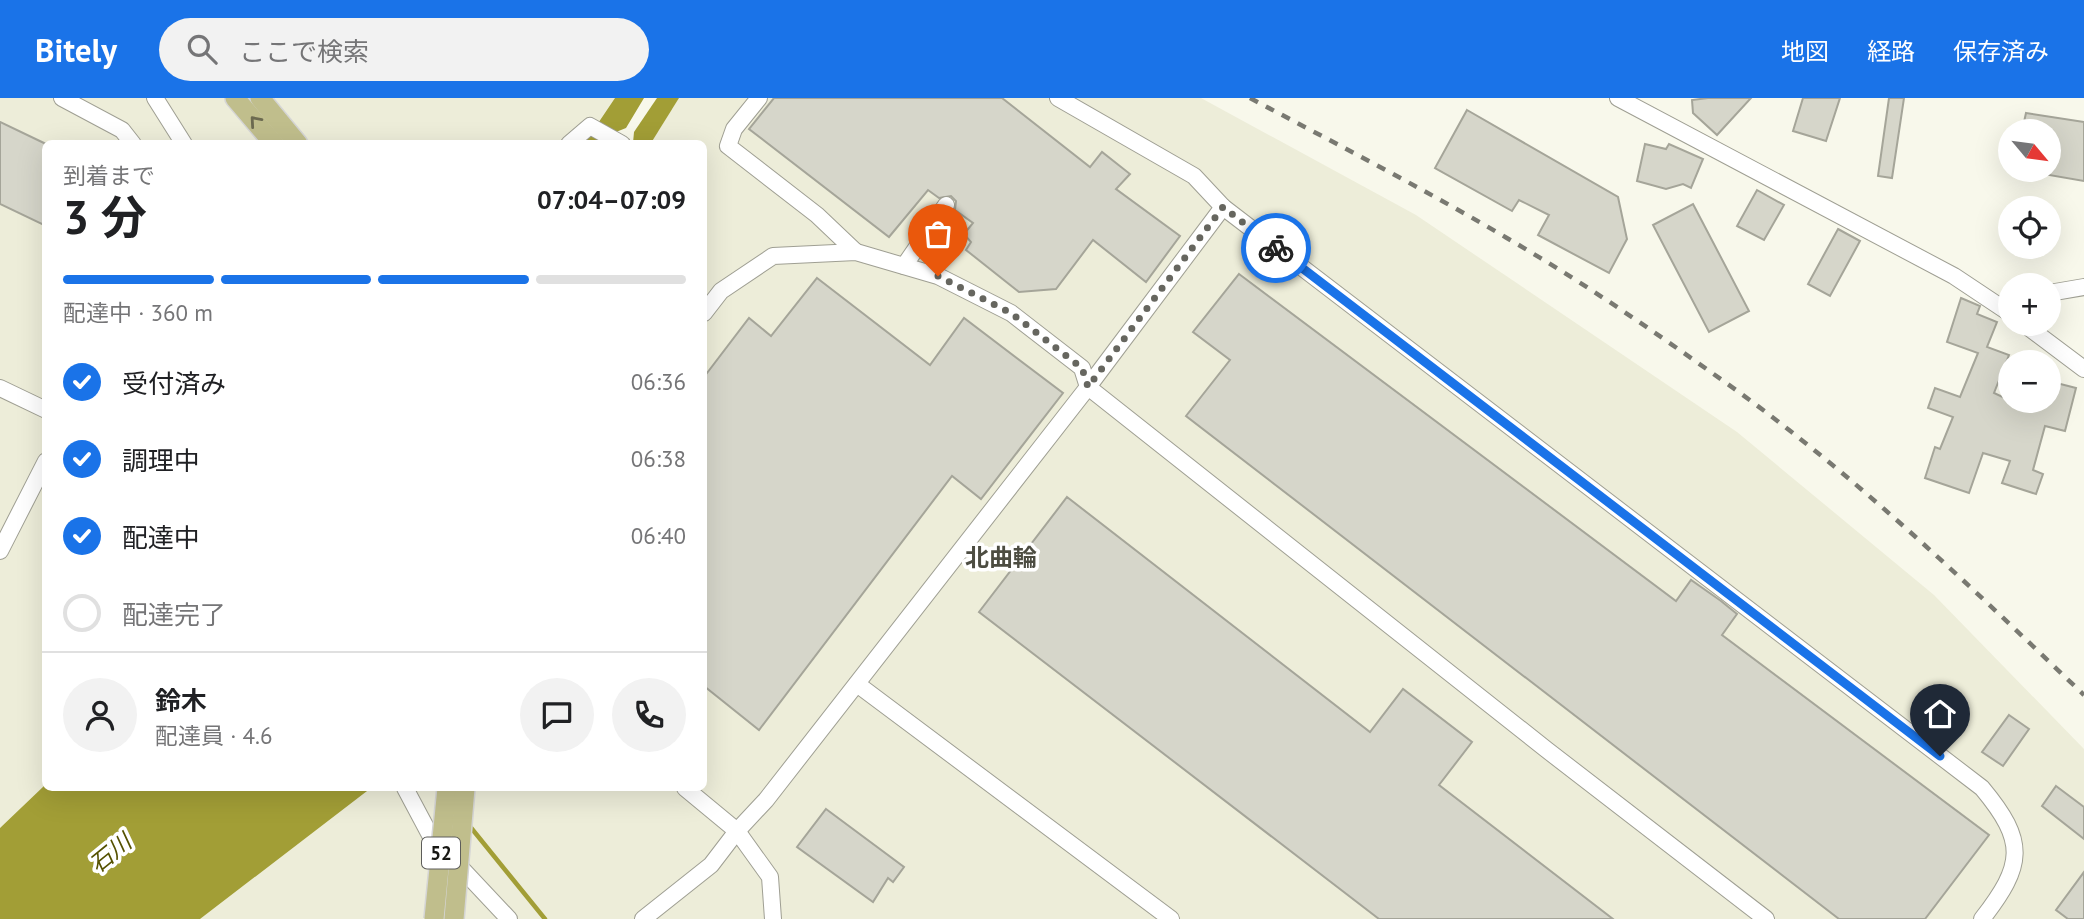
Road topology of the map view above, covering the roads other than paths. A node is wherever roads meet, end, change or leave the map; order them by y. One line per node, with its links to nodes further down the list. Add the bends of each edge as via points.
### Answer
1 (62, 98): 8 (street, via 122,130)
2 (155, 98): 9 (street)
3 (235, 98): 10 (main road, one-way to 3)
4 (260, 98): 11 (main road)
5 (759, 98): 16 (street, via 734,129 729,146)
6 (1058, 98): 15 (street, via 1194,176)
7 (1623, 99): 20 (street)
8 (130, 140)
9 (181, 140)
10 (271, 140)
11 (295, 140)
12 (574, 140): 13 (street, via 590,126)
13 (615, 140)
14 (946, 205): 17 (street)
15 (1223, 207): 24 (street); 42 (street, via 1982,788 2008,823 2014,853 2008,883)
16 (856, 251): 17 (street); 21 (street, via 773,256 721,291)
17 (904, 266): 24 (street, via 938,276 1011,313 1082,368)
18 (2084, 287): 19 (street)
19 (2061, 291)
20 (1998, 303)
21 (707, 309)
22 (2040, 336): 23 (street)
23 (2084, 369)
24 (1088, 387): 29 (street); 41 (street)
25 (0, 388): 26 (street)
26 (42, 404)
27 (42, 469): 28 (street)
28 (0, 551)
29 (858, 684): 34 (street); 40 (street)
30 (407, 791): 37 (street, via 430,835)
31 (447, 791): 35 (main road, 52, bridge)
32 (465, 791): 36 (main road, 52, bridge)
33 (689, 791): 34 (street)
34 (737, 831): 38 (street, via 712,865); 39 (street, via 770,877)
35 (434, 919)
36 (454, 919)
37 (509, 919)
38 (643, 919)
39 (773, 919)
40 (1171, 919)
41 (1766, 919)
42 (1982, 919)

